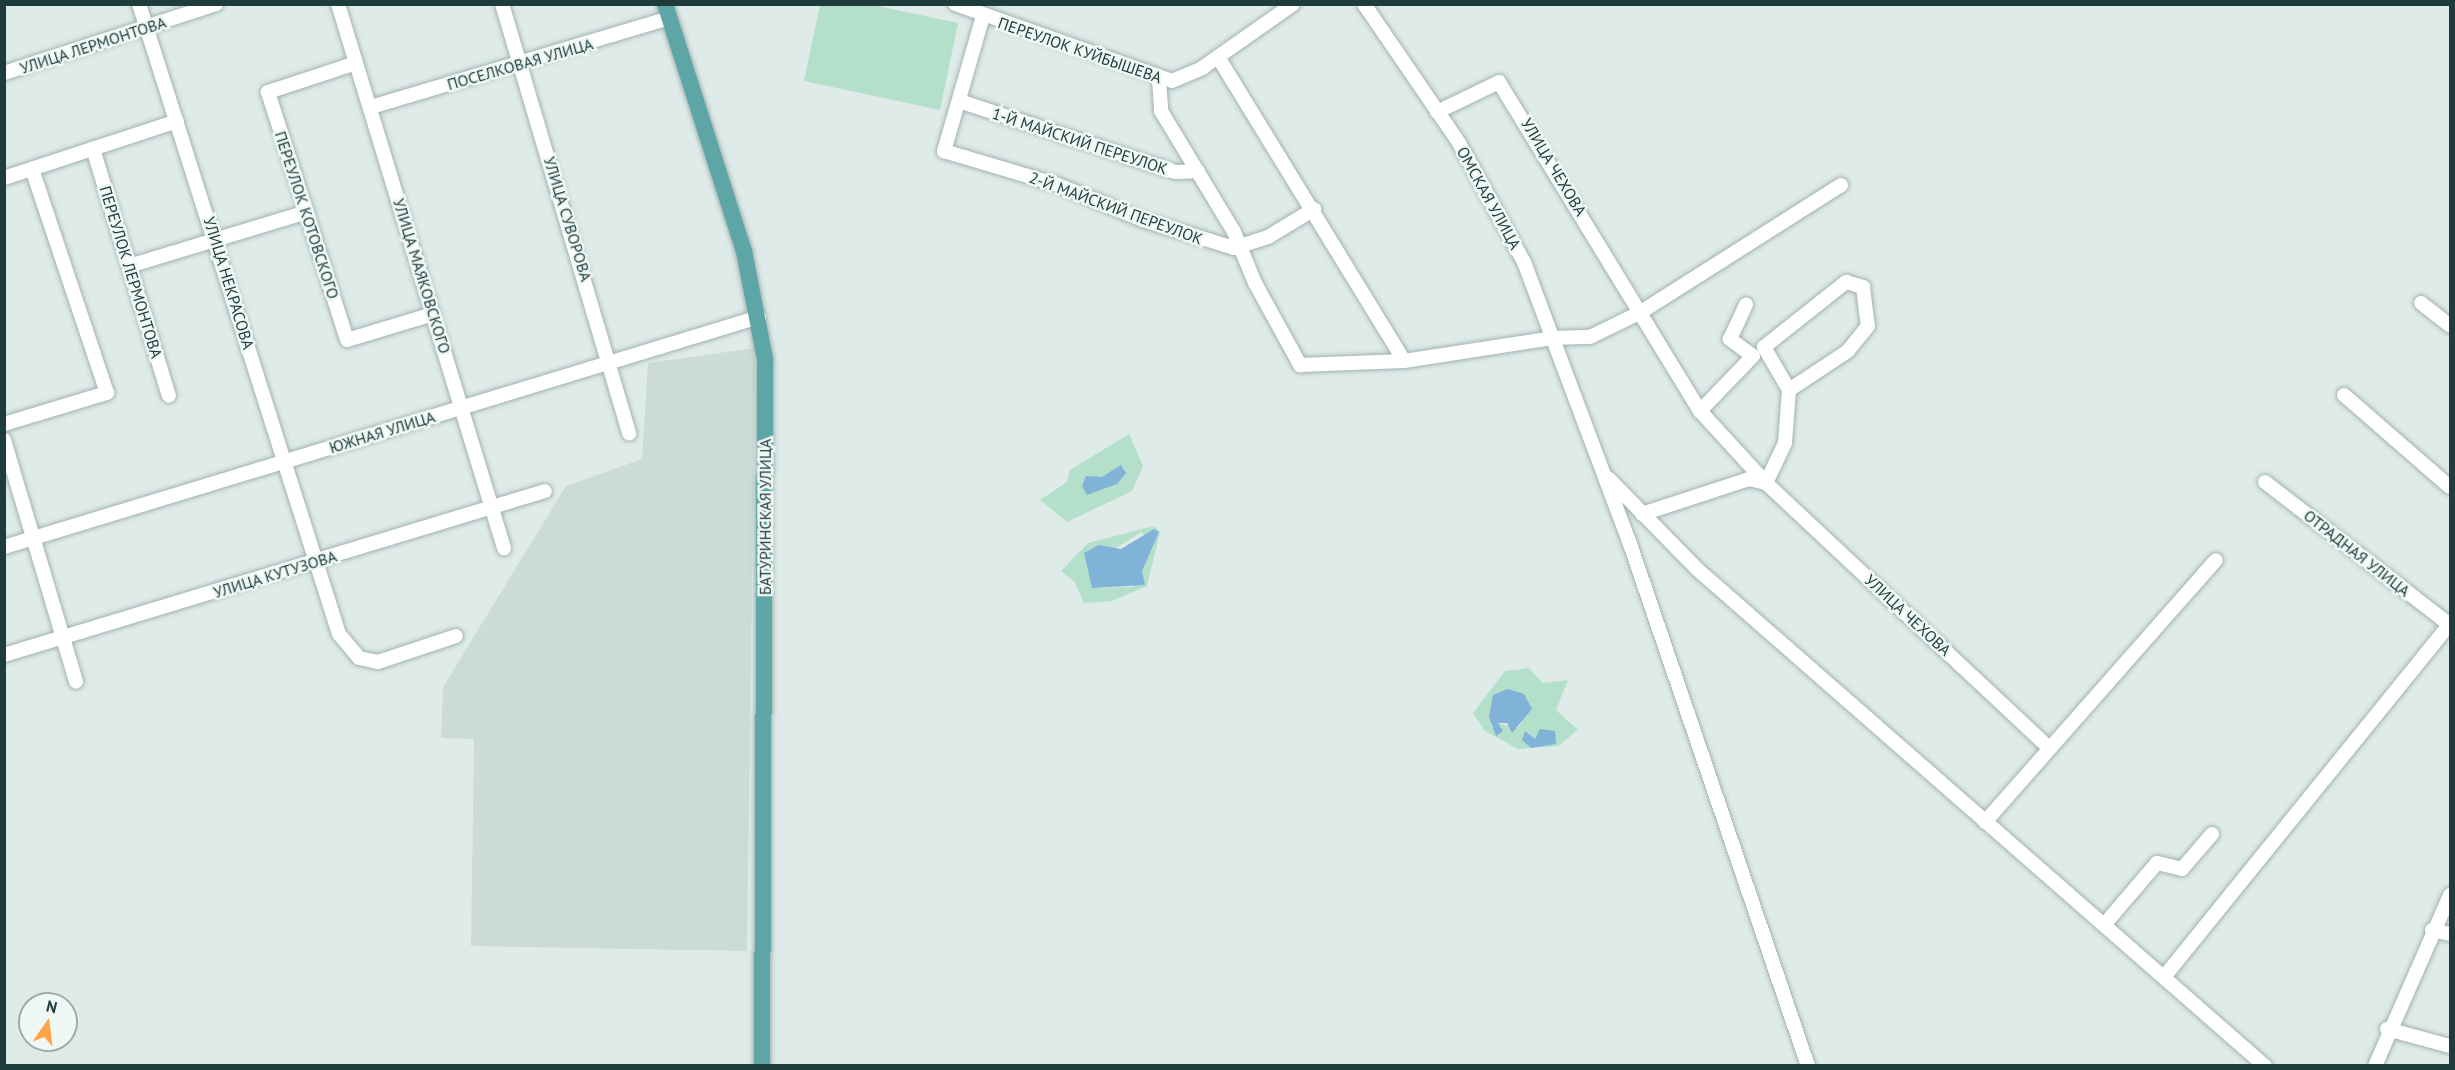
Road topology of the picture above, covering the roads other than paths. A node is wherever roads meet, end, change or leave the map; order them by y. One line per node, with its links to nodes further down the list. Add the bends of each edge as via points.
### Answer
1 (139, 4): 10 (street, УЛИЦА НЕКРАСОВА)
2 (216, 4): 10 (street, УЛИЦА ЛЕРМОНТОВА)
3 (338, 4): 12 (street, УЛИЦА МАЯКОВСКОГО)
4 (502, 4): 13 (street, УЛИЦА СУВОРОВА)
5 (955, 4): 9 (street, ПЕРЕУЛОК КУЙБЫШЕВА)
6 (1293, 4): 11 (street, ПЕРЕУЛОК КУЙБЫШЕВА)
7 (1365, 4): 18 (street, ОМСКАЯ УЛИЦА)
8 (667, 11): 13 (street, ПОСЕЛКОВАЯ УЛИЦА); 34 (main road, БАТУРИНСКАЯ УЛИЦА, via 744,251)
9 (983, 16): 15 (street, ПЕРЕУЛОК КУЙБЫШЕВА); 16 (street, 2-Й МАЙСКИЙ ПЕРЕУЛОК)
10 (147, 28): 14 (street, УЛИЦА ЛЕРМОНТОВА); 19 (street, УЛИЦА НЕКРАСОВА)
11 (1218, 57): 15 (street, ПЕРЕУЛОК КУЙБЫШЕВА, via 1184,79); 25 (street)
12 (356, 63): 17 (street, УЛИЦА МАЯКОВСКОГО); 26 (street, ПЕРЕУЛОК КОТОВСКОГО, via 268,92)
13 (520, 64): 17 (street, ПОСЕЛКОВАЯ УЛИЦА); 38 (street, УЛИЦА СУВОРОВА)
14 (4, 73)
15 (1159, 79): 22 (street, via 1161,111)
16 (962, 102): 22 (street, 1-Й МАЙСКИЙ ПЕРЕУЛОК, via 1174,172); 28 (street, 2-Й МАЙСКИЙ ПЕРЕУЛОК, via 944,151 1058,184 1197,238)
17 (371, 107): 33 (street, УЛИЦА МАЯКОВСКОГО)
18 (1437, 112): 32 (street, УЛИЦА ЧЕХОВА, via 1499,82); 36 (street, ОМСКАЯ УЛИЦА, via 1504,217)
19 (177, 121): 20 (street); 27 (street, УЛИЦА НЕКРАСОВА)
20 (93, 148): 21 (street); 29 (street, ПЕРЕУЛОК ЛЕРМОНТОВА)
21 (32, 169): 23 (street); 44 (street, via 107,393)
22 (1198, 171): 28 (street)
23 (4, 178)
24 (1841, 185): 32 (street)
25 (1314, 209): 28 (street); 37 (street)
26 (307, 212): 27 (street); 33 (street, ПЕРЕУЛОК КОТОВСКОГО, via 347,340)
27 (215, 240): 29 (street); 47 (street, УЛИЦА НЕКРАСОВА)
28 (1242, 247): 37 (street, via 1255,283 1300,365)
29 (129, 266): 41 (street, ПЕРЕУЛОК ЛЕРМОНТОВА)
30 (2421, 303): 35 (street)
31 (1746, 304): 43 (street, via 1730,339 1753,356)
32 (1641, 312): 36 (street, via 1590,338); 43 (street, УЛИЦА ЧЕХОВА)
33 (432, 314): 42 (street, УЛИЦА МАЯКОВСКОГО)
34 (759, 317): 38 (street, ЮЖНАЯ УЛИЦА); 75 (main road, БАТУРИНСКАЯ УЛИЦА, via 766,380)
35 (2451, 326)
36 (1552, 338): 37 (street); 48 (street, ОМСКАЯ УЛИЦА)
37 (1404, 361)
38 (612, 362): 42 (street, ЮЖНАЯ УЛИЦА); 45 (street, УЛИЦА СУВОРОВА)
39 (1789, 390): 39 (street, via 1764,347 1846,282 1863,287 1868,326 1848,351); 50 (street, via 1785,443)
40 (2343, 395): 51 (street)
41 (169, 396)
42 (461, 408): 47 (street, ЮЖНАЯ УЛИЦА); 53 (street, УЛИЦА МАЯКОВСКОГО)
43 (1700, 411): 50 (street, УЛИЦА ЧЕХОВА)
44 (4, 424)
45 (629, 434)
46 (4, 440): 55 (street)
47 (284, 462): 55 (street, ЮЖНАЯ УЛИЦА); 59 (street, УЛИЦА НЕКРАСОВА)
48 (1606, 476): 54 (street); 76 (street, ОМСКАЯ УЛИЦА)
49 (2265, 482): 60 (street, ОТРАДНАЯ УЛИЦА)
50 (1766, 483): 54 (street, via 1749,479); 65 (street, УЛИЦА ЧЕХОВА)
51 (2451, 487)
52 (545, 491): 53 (street, УЛИЦА КУТУЗОВА)
53 (491, 507): 57 (street, УЛИЦА МАЯКОВСКОГО); 59 (street, УЛИЦА КУТУЗОВА)
54 (1642, 514): 66 (street, via 1697,569)
55 (35, 538): 56 (street, ЮЖНАЯ УЛИЦА); 62 (street)
56 (4, 547)
57 (504, 548)
58 (2216, 560): 65 (street)
59 (315, 562): 61 (street, УЛИЦА НЕКРАСОВА, via 339,633 359,658 399,657); 62 (street, УЛИЦА КУТУЗОВА)
60 (2450, 624): 72 (street)
61 (456, 636)
62 (62, 637): 63 (street, УЛИЦА КУТУЗОВА); 64 (street)
63 (4, 655)
64 (76, 681)
65 (2049, 748): 66 (street)
66 (1985, 822): 69 (street)
67 (2212, 834): 69 (street, via 2182,869 2157,863)
68 (2451, 896): 70 (street)
69 (2104, 926): 72 (street)
70 (2432, 930): 71 (street); 73 (street)
71 (2451, 934)
72 (2164, 977): 77 (street)
73 (2387, 1029): 74 (street); 78 (street)
74 (2451, 1046)
75 (762, 1065)
76 (1808, 1065)
77 (2265, 1065)
78 (2376, 1065)

